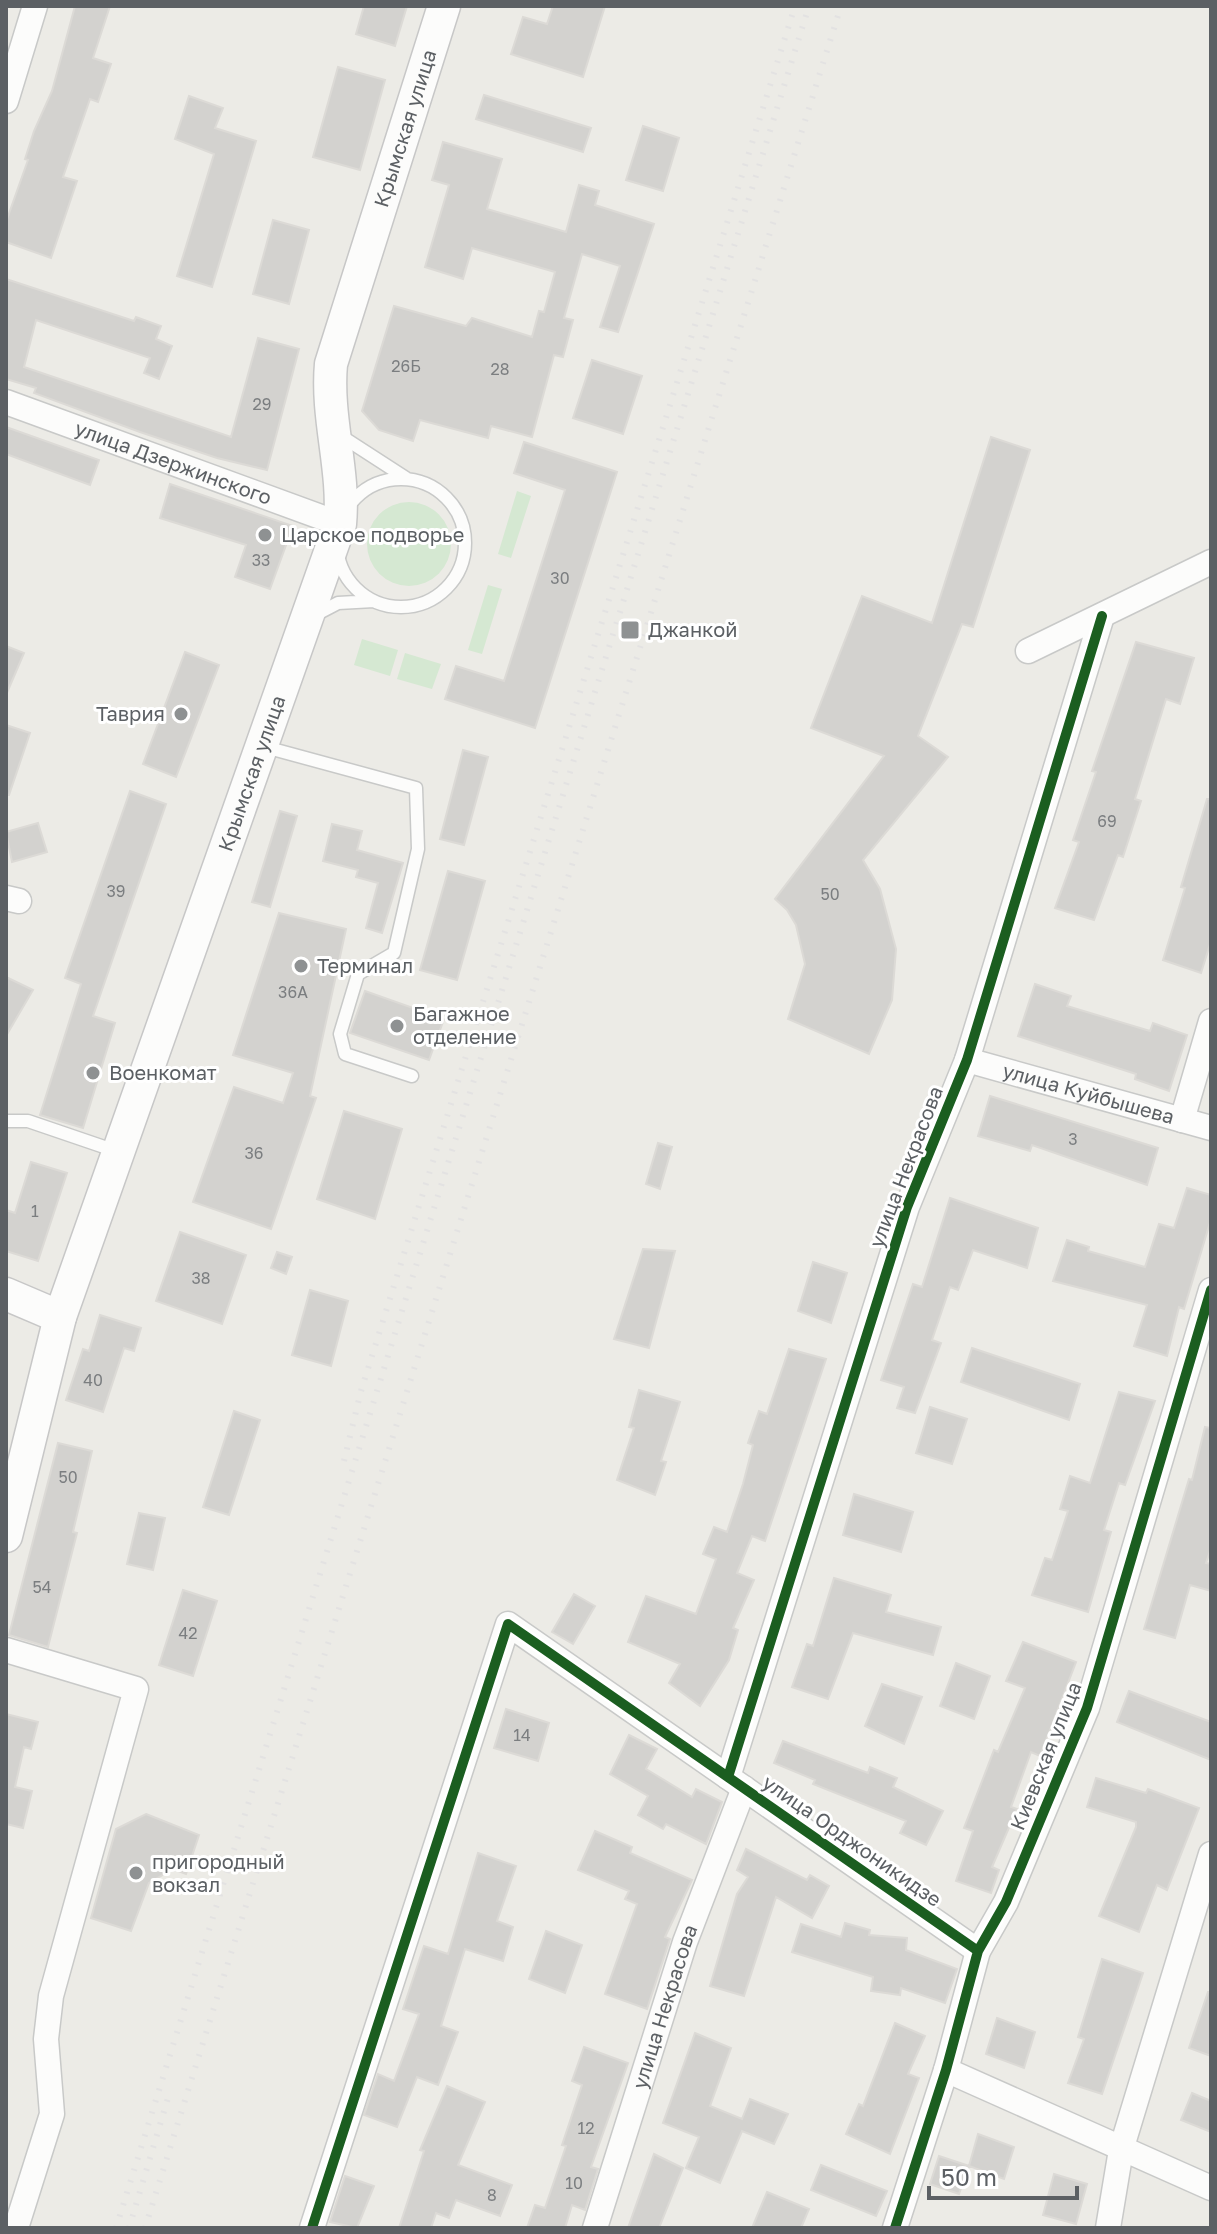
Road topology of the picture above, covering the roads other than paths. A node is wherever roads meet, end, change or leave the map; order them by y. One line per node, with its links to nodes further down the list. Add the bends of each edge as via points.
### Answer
1 (35, 6): 3 (street)
2 (444, 6): 5 (main road, Крымская улица, via 331,364)
3 (6, 101)
4 (6, 402): 7 (street, улица Дзержинского)
5 (332, 430): 6 (lane); 7 (main road, Крымская улица, via 340,475)
6 (409, 479): 7 (lane, via 387,480 366,489); 9 (lane, via 438,490 450,501 464,529 463,560 448,587 435,597 406,606)
7 (340, 524): 9 (lane, via 343,569); 11 (main road, Крымская улица)
8 (1211, 562): 10 (street)
9 (375, 601): 11 (lane, via 338,603)
10 (1102, 616): 12 (street); 15 (street, улица Некрасова)
11 (306, 622): 13 (main road, Крымская улица)
12 (1028, 651)
13 (264, 746): 16 (lane, via 416,788 418,849 394,953 358,974 340,1034 345,1054); 20 (main road, Крымская улица)
14 (1211, 1021): 17 (street)
15 (967, 1060): 17 (street, улица Куйбышева); 26 (street, улица Некрасова, via 907,1207)
16 (412, 1076)
17 (1182, 1120): 19 (street, улица Куйбышева)
18 (6, 1121): 20 (lane, via 28,1121)
19 (1211, 1128)
20 (119, 1152): 23 (main road, Крымская улица)
21 (1211, 1290): 28 (street, Киевская улица, via 1087,1708 1006,1902)
22 (6, 1294): 23 (main road)
23 (60, 1317): 24 (main road, Крымская улица)
24 (6, 1536)
25 (6, 1650): 32 (street, via 136,1689 51,1996 46,2039 52,2114)
26 (736, 1783): 28 (street, улица Орджоникидзе); 33 (street, улица Орджоникидзе, via 508,1624); 34 (street, улица Некрасова)
27 (1211, 1854): 30 (street)
28 (978, 1951): 29 (street, Киевская улица)
29 (946, 2070): 30 (street); 35 (street, Киевская улица)
30 (1121, 2150): 31 (street); 36 (street)
31 (1211, 2188)
32 (16, 2228)
33 (312, 2228)
34 (595, 2228)
35 (895, 2228)
36 (1108, 2228)

